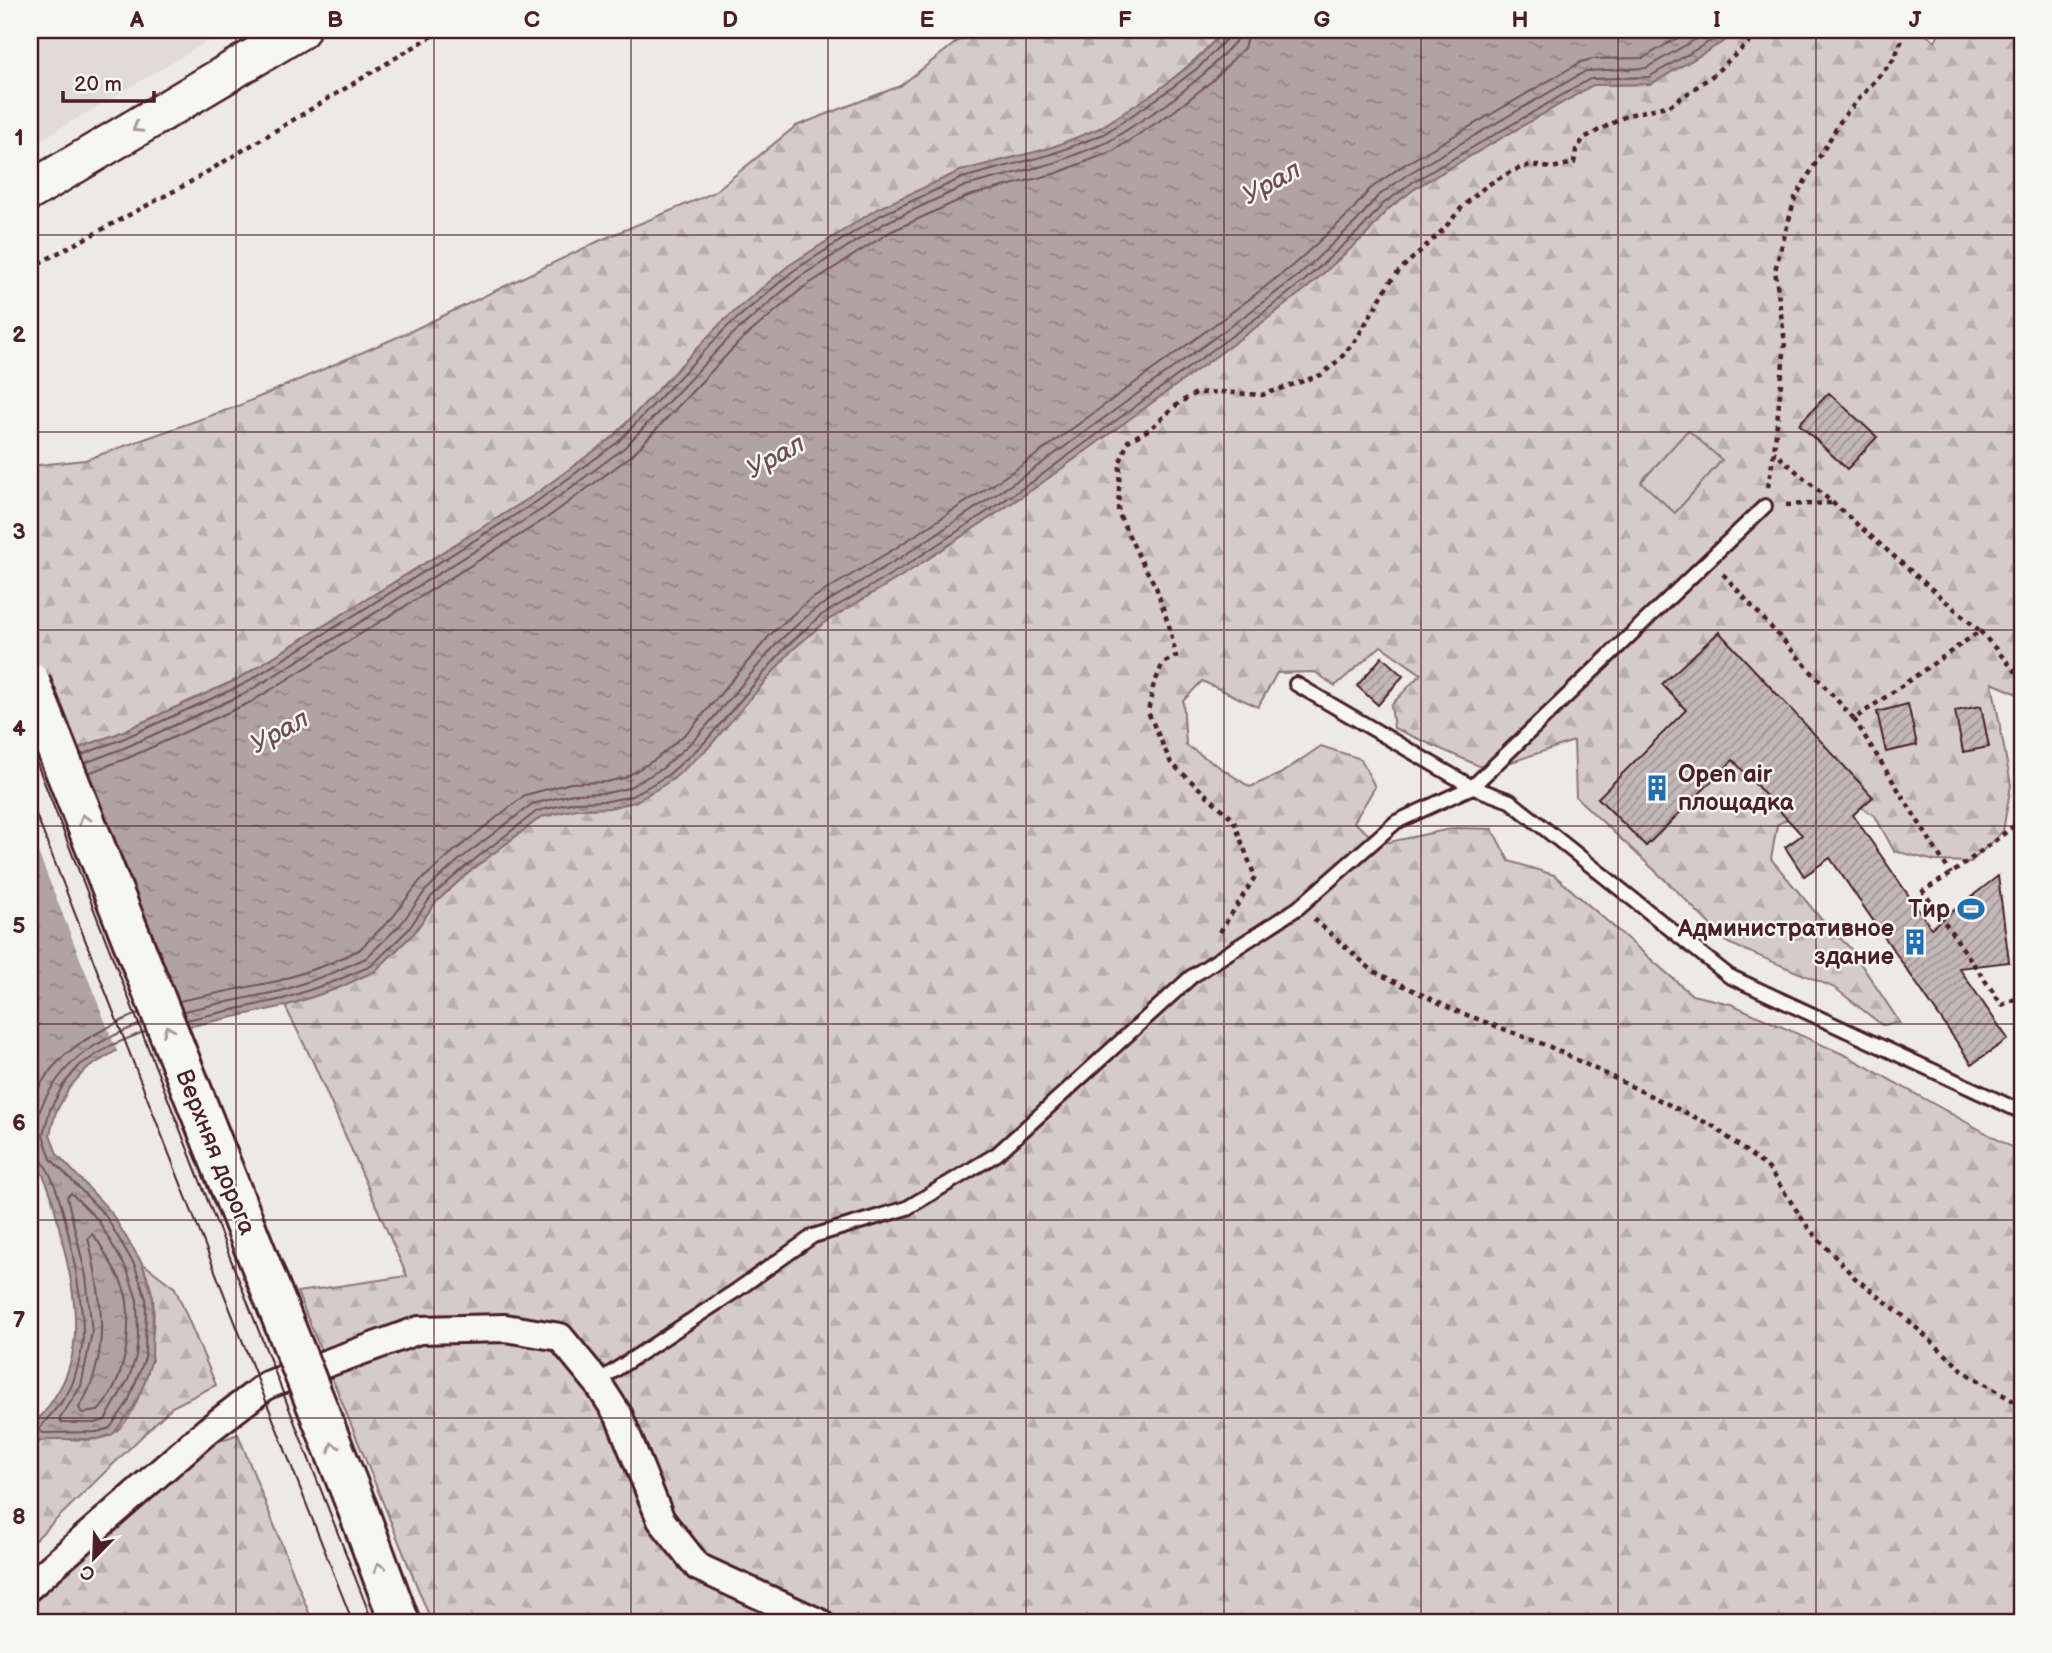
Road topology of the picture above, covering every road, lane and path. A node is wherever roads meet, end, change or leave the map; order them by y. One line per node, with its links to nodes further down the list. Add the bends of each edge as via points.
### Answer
1 (300, 30): 5 (main road, one-way to 5, via 263,46)
2 (442, 30): 6 (path, via 187,184)
3 (1762, 30): 20 (path, via 1671,106 1628,115 1584,138 1574,163 1552,168 1530,165 1486,186 1401,269 1357,338 1321,375 1262,394 1196,393 1128,441 1120,461 1118,512 1156,587 1176,656 1163,663 1148,712 1171,763 1233,819 1255,877)
4 (1906, 30): 7 (path, via 1894,59 1843,117 1795,198 1775,270 1785,343)
5 (30, 191)
6 (30, 268)
7 (1774, 452): 8 (path); 9 (path)
8 (1833, 503): 9 (path); 11 (path)
9 (1765, 506): 10 (lane)
10 (1709, 559): 15 (path); 16 (lane)
11 (1980, 631): 12 (path); 15 (path)
12 (2022, 679)
13 (30, 682): 26 (main road, Верхняя дорога, one-way to 13, bridge)
14 (1296, 684): 16 (lane)
15 (1854, 719): 18 (path)
16 (1472, 787): 19 (lane, via 1396,822); 22 (lane, via 1510,801 1729,976)
17 (2022, 820): 18 (path)
18 (1951, 874): 21 (path, via 1923,891 2003,1005)
19 (1298, 908): 23 (lane, via 1191,977 997,1154 907,1208 813,1236); 24 (path, via 1373,971 1454,1010 1548,1045 1713,1126 1769,1169 1810,1229 1855,1278 1966,1373)
20 (1220, 933)
21 (2022, 996)
22 (2022, 1112)
23 (597, 1382): 25 (street, via 560,1337 505,1328 406,1334 267,1385 207,1431); 27 (street, via 619,1416 661,1520 698,1567)
24 (2022, 1406)
25 (30, 1586)
26 (400, 1623)
27 (820, 1623)

